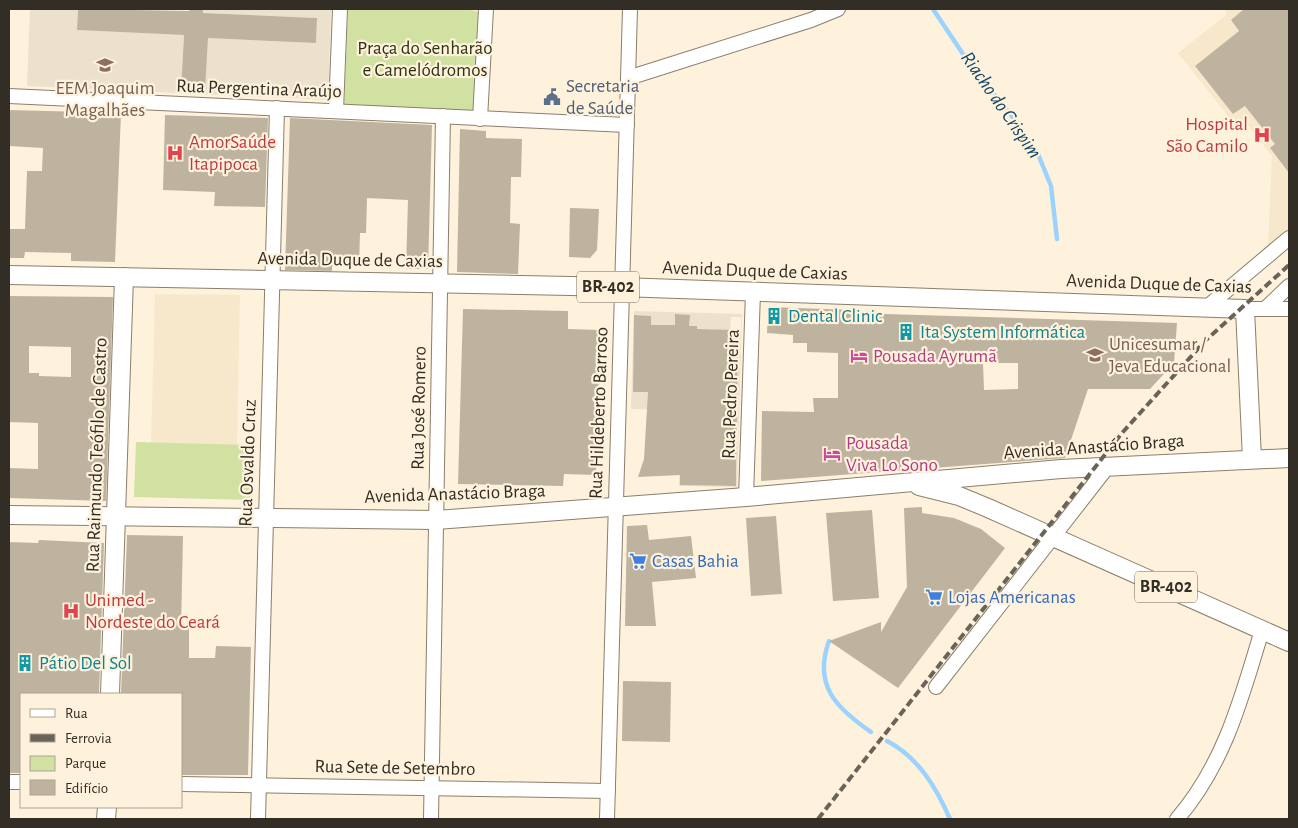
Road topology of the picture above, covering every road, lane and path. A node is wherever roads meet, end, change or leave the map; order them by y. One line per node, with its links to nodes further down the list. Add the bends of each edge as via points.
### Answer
1 (340, 9): 8 (street)
2 (486, 9): 10 (street)
3 (630, 9): 5 (street, Rua Hildeberto Barroso)
4 (838, 9): 5 (street)
5 (628, 78): 11 (street, Rua Hildeberto Barroso)
6 (9, 96): 7 (street, Rua Pergentina Araújo)
7 (277, 108): 8 (street, Rua Pergentina Araújo); 15 (street, Rua Osvaldo Cruz)
8 (336, 111): 9 (street, Rua Pergentina Araújo)
9 (444, 116): 10 (street, Rua Pergentina Araújo); 16 (street, Rua José Romero)
10 (480, 118): 11 (street, Rua Pergentina Araújo)
11 (626, 125): 18 (street, Rua Hildeberto Barroso)
12 (1289, 238): 20 (street)
13 (9, 275): 14 (main road, Avenida Duque de Caxias / BR-402)
14 (124, 277): 15 (main road, Avenida Duque de Caxias / BR-402); 31 (main road, Rua Raimundo Teófilo de Castro)
15 (272, 279): 16 (main road, Avenida Duque de Caxias / BR-402); 32 (street, Rua Osvaldo Cruz)
16 (440, 283): 18 (main road, Avenida Duque de Caxias / BR-402); 33 (street, Rua José Romero)
17 (1289, 286): 22 (street)
18 (621, 288): 19 (main road, Avenida Duque de Caxias / BR-402); 29 (street, Rua Hildeberto Barroso)
19 (753, 292): 20 (main road, Avenida Duque de Caxias / BR-402); 28 (street, Rua Pedro Pereira)
20 (1207, 307): 21 (main road, Avenida Duque de Caxias / BR-402)
21 (1245, 309): 22 (street, Avenida Duque de Caxias); 25 (main road)
22 (1265, 309): 23 (street, Avenida Duque de Caxias)
23 (1289, 309)
24 (1289, 458): 25 (main road, Avenida Anastácio Braga)
25 (1252, 459): 26 (main road, Avenida Anastácio Braga)
26 (1109, 466): 27 (main road, Avenida Anastácio Braga); 34 (street)
27 (901, 483): 28 (main road, Avenida Anastácio Braga / BR-402); 34 (main road, Avenida Anastácio Braga / BR-402, via 959,496)
28 (746, 497): 29 (main road, Avenida Anastácio Braga / BR-402)
29 (615, 508): 33 (main road, Avenida Anastácio Braga / BR-402); 42 (street, Rua Hildeberto Barroso)
30 (9, 515): 31 (main road, Avenida Anastácio Braga / BR-402)
31 (116, 516): 32 (main road, Avenida Anastácio Braga / BR-402); 38 (main road, Rua Raimundo Teófilo de Castro)
32 (265, 518): 33 (main road, Avenida Anastácio Braga / BR-402); 40 (street, Rua Osvaldo Cruz)
33 (436, 520): 41 (street, Rua José Romero)
34 (1048, 534): 35 (main road, BR-402); 37 (street)
35 (1262, 630): 36 (main road, BR-402); 46 (street, via 1230,730 1211,772)
36 (1289, 642)
37 (936, 687)
38 (110, 693)
39 (182, 784): 40 (street, Rua Sete de Setembro)
40 (259, 785): 41 (street, Rua Sete de Setembro); 43 (street, Rua Osvaldo Cruz)
41 (431, 788): 42 (street, Rua Sete de Setembro); 44 (street, Rua José Romero)
42 (608, 791): 45 (street, Rua Hildeberto Barroso)
43 (258, 819)
44 (430, 819)
45 (607, 819)
46 (1178, 819)

